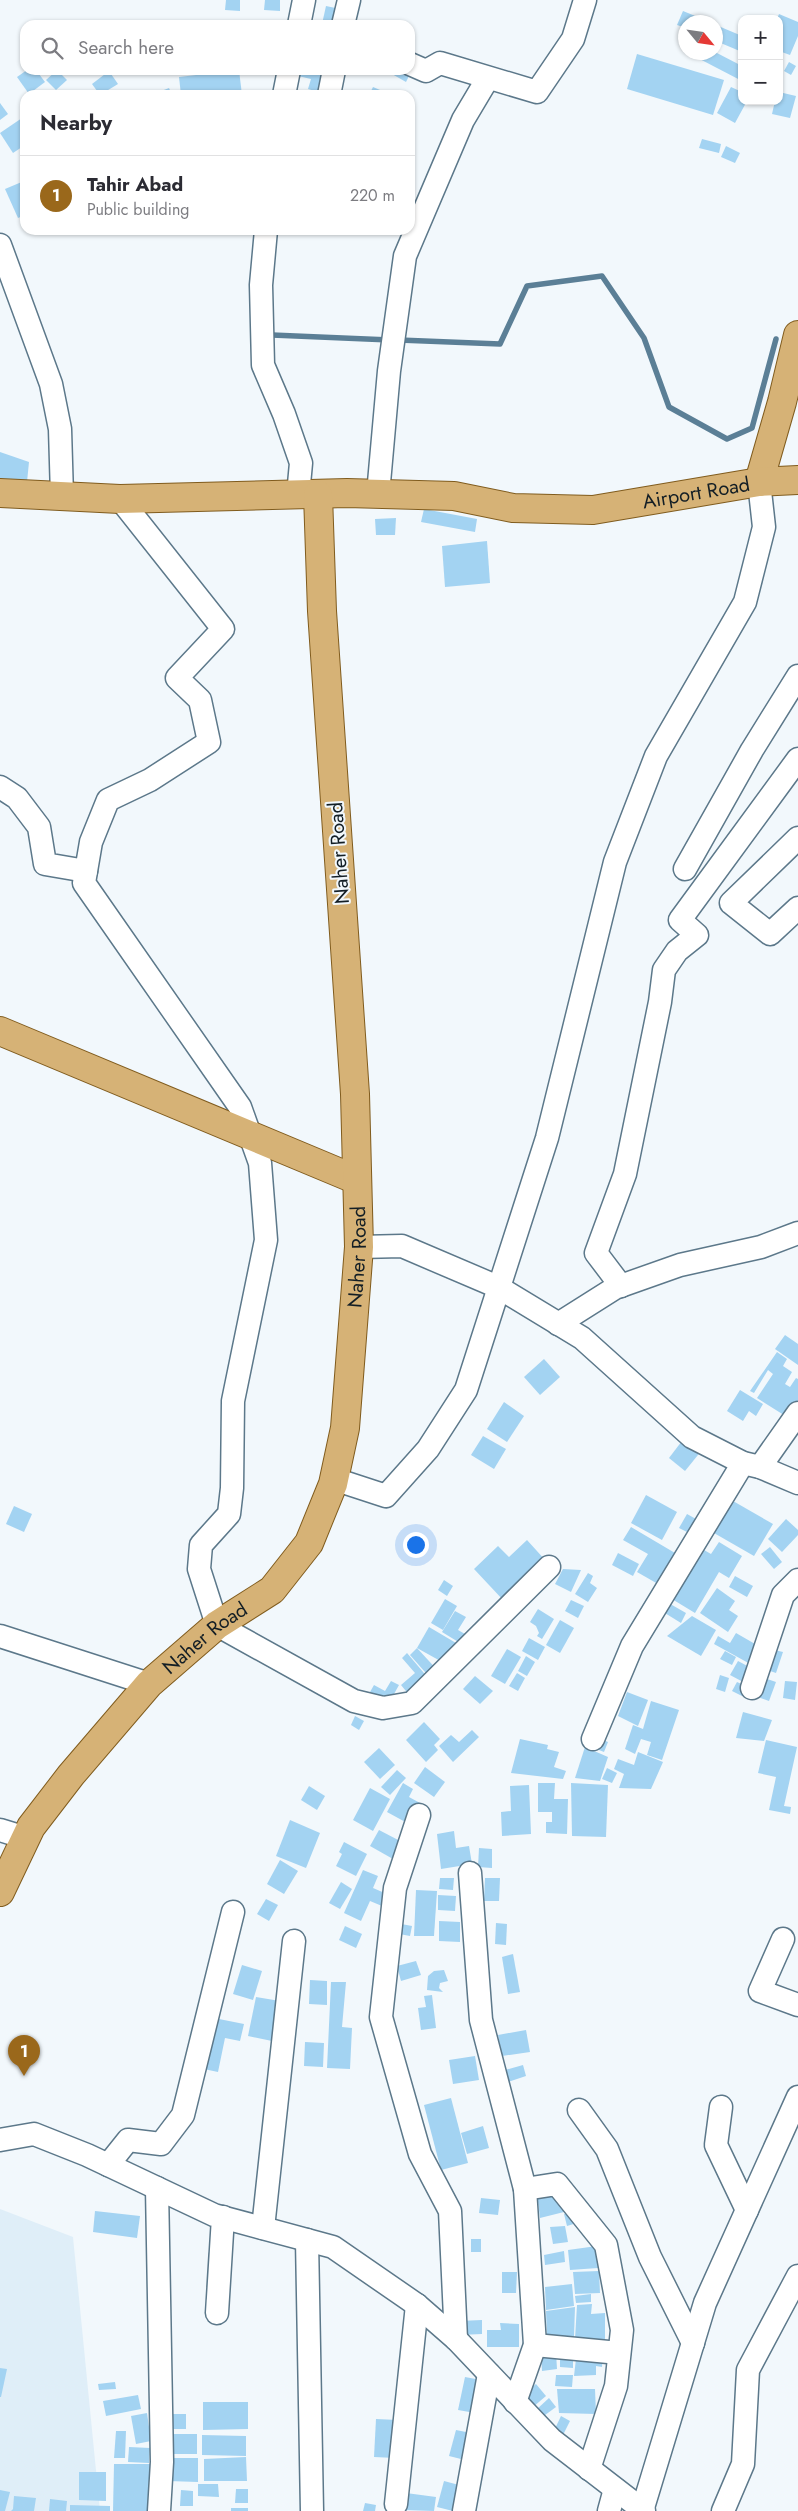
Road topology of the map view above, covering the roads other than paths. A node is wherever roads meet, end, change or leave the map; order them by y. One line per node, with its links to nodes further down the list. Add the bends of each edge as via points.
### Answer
1 (304, 0): 4 (street)
2 (349, 0): 5 (street)
3 (585, 0): 9 (street, via 573,39 537,92)
4 (300, 20)
5 (345, 20)
6 (415, 66): 9 (street, via 426,71 440,63)
7 (288, 75): 10 (street)
8 (333, 75): 11 (street)
9 (488, 78): 13 (street, via 463,120)
10 (285, 90)
11 (330, 90)
12 (266, 235): 22 (street, via 261,285 263,365 301,463)
13 (415, 235)
14 (415, 235): 21 (street, via 406,256 389,371)
15 (0, 246): 16 (street)
16 (8, 288): 23 (street, via 51,384 60,429)
17 (798, 335): 19 (main road)
18 (798, 480): 19 (main road, Airport Road)
19 (759, 482): 21 (main road, Airport Road, via 593,510 513,508 454,496); 38 (street, via 764,527 745,602 656,756 616,862 547,1138)
20 (0, 493): 23 (main road, Airport Road)
21 (378, 494): 22 (main road, Airport Road)
22 (308, 495): 24 (main road, Airport Road); 34 (main road, Naher Road, via 322,611 351,1026)
23 (62, 496): 24 (main road, Airport Road)
24 (120, 499): 30 (street, via 222,629 177,678 200,700 208,742 150,780 108,800 91,842)
25 (798, 676): 29 (street, via 752,750)
26 (798, 759): 37 (street, via 680,920 697,935 677,951 664,970 626,1174 596,1253)
27 (0, 787): 30 (street, via 17,798 39,827 45,864)
28 (798, 838): 31 (street, via 732,903 770,934)
29 (685, 870)
30 (86, 871): 33 (street, via 84,883 240,1107)
31 (798, 908)
32 (0, 1031): 33 (main road)
33 (250, 1135): 34 (main road); 46 (street, via 260,1163 266,1240 233,1401 229,1514 200,1545 199,1570)
34 (357, 1180): 36 (main road, Naher Road)
35 (798, 1233): 37 (street, via 761,1247 680,1265)
36 (359, 1247): 38 (street, via 402,1246); 42 (main road, Naher Road, via 345,1428)
37 (621, 1286): 39 (street)
38 (498, 1287): 39 (street); 42 (street, via 466,1390 428,1449 386,1496)
39 (558, 1324): 41 (street, via 582,1338 692,1437)
40 (798, 1413): 41 (street)
41 (751, 1465): 43 (street); 50 (street, via 632,1646)
42 (334, 1479): 46 (main road, Naher Road, via 309,1543 272,1590)
43 (798, 1483)
44 (549, 1567): 46 (street, via 412,1703 383,1708 354,1701)
45 (798, 1580): 49 (street, via 783,1595)
46 (217, 1625): 48 (main road, Naher Road)
47 (0, 1636): 48 (street)
48 (149, 1684): 53 (main road, Naher Road, via 71,1775 31,1826)
49 (752, 1688)
50 (593, 1739)
51 (419, 1815): 74 (street, via 395,1888 381,2017 420,2154 450,2211)
52 (0, 1830): 53 (street)
53 (26, 1838): 55 (main road, Naher Road)
54 (470, 1873): 66 (street, via 481,2020)
55 (0, 1892)
56 (233, 1912): 64 (street, via 183,2115 161,2144 128,2140)
57 (783, 1938): 59 (street, via 760,1990)
58 (294, 1942): 69 (street)
59 (798, 2005)
60 (798, 2097): 67 (street)
61 (722, 2106): 67 (street, via 716,2145)
62 (579, 2110): 75 (street, via 606,2149 650,2257)
63 (0, 2140): 64 (street, via 34,2134)
64 (108, 2166): 65 (street)
65 (157, 2188): 68 (street); 83 (street, via 162,2462)
66 (525, 2190): 76 (street); 77 (street, via 557,2184 606,2245 622,2330)
67 (747, 2210): 75 (street, via 705,2303)
68 (223, 2217): 69 (street); 73 (street)
69 (263, 2228): 70 (street)
70 (307, 2240): 72 (street, via 333,2247); 84 (street)
71 (798, 2276): 88 (street, via 748,2370 743,2464)
72 (417, 2305): 74 (street); 82 (street)
73 (217, 2314)
74 (456, 2339): 78 (street)
75 (693, 2343): 87 (street)
76 (535, 2345): 77 (street); 79 (street)
77 (619, 2353): 80 (street, via 616,2386)
78 (489, 2374): 79 (street); 85 (street)
79 (515, 2402): 80 (street, via 552,2440)
80 (589, 2469): 81 (street)
81 (615, 2489): 86 (street); 87 (street)
82 (396, 2504)
83 (159, 2511)
84 (312, 2511)
85 (464, 2511)
86 (609, 2511)
87 (643, 2511)
88 (723, 2511)

